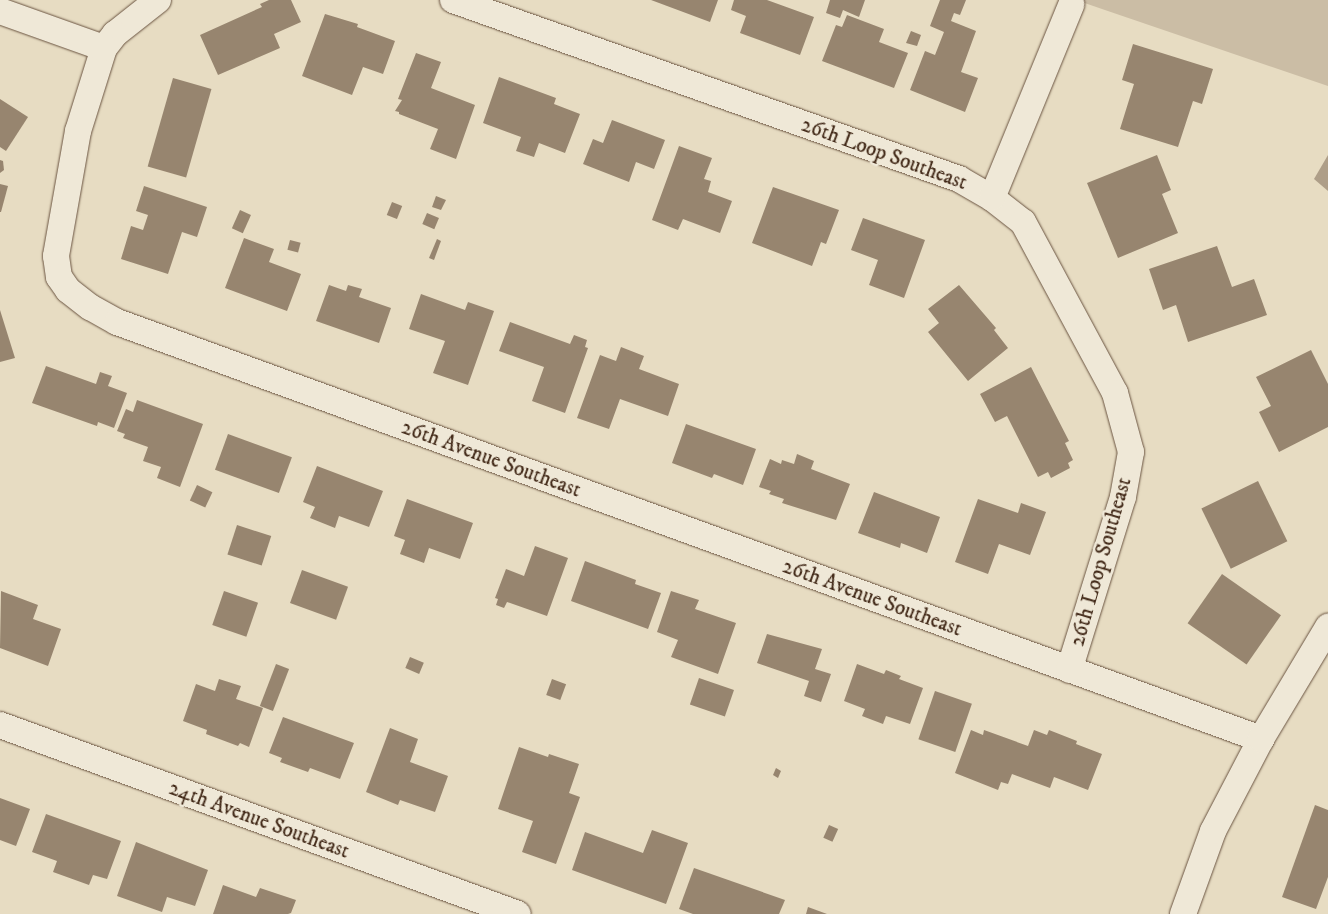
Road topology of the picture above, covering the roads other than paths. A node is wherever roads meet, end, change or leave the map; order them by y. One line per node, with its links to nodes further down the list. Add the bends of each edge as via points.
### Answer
1 (158, 0): 5 (street, via 115,34)
2 (453, 0): 6 (street, 26th Loop Southeast, via 959,179)
3 (1071, 5): 6 (street)
4 (0, 11): 5 (street)
5 (104, 48): 8 (street, 26th Avenue Southeast, via 78,131 56,256 59,277 68,290 90,307 126,325)
6 (992, 198): 8 (street, 26th Loop Southeast, via 1023,222 1066,298 1115,392 1131,452 1123,497)
7 (1328, 627): 10 (street)
8 (1069, 670): 10 (street, 26th Avenue Southeast)
9 (0, 725): 11 (street, 24th Avenue Southeast)
10 (1261, 739): 12 (street, via 1213,831)
11 (518, 914)
12 (1183, 914)

